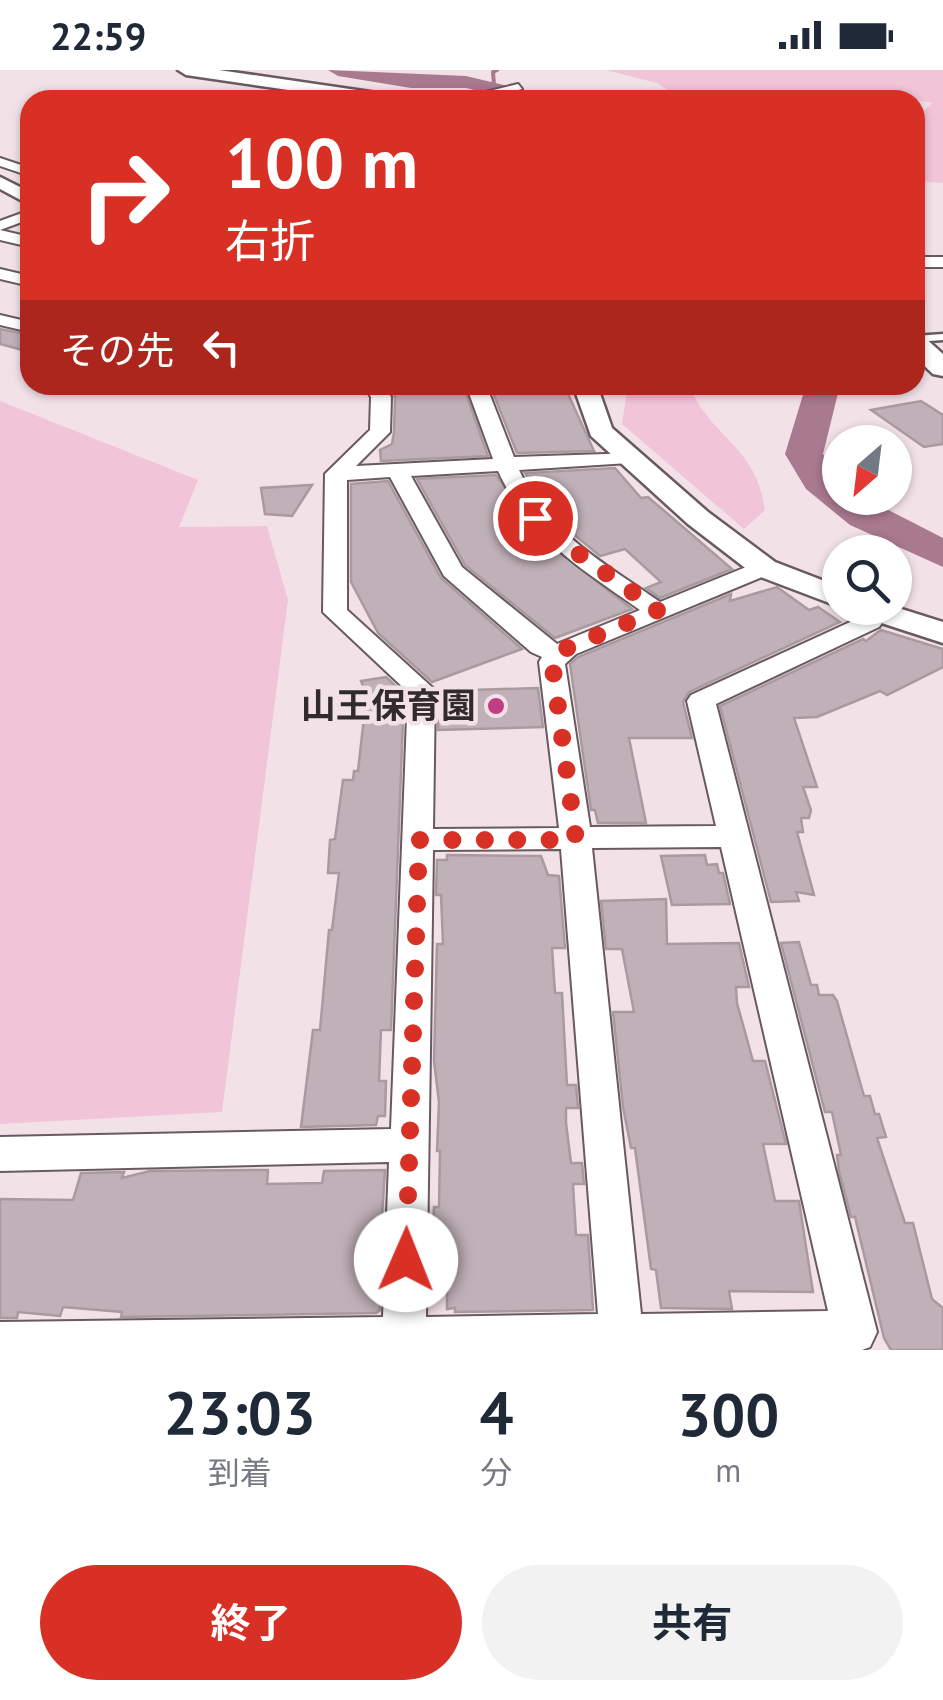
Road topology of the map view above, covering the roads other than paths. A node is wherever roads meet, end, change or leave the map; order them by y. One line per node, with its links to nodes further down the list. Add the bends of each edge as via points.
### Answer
1 (186, 70): 2 (main road)
2 (295, 90)
3 (925, 351): 4 (main road)
4 (943, 368)
5 (380, 395): 11 (street, via 380,432)
6 (479, 395): 9 (street)
7 (588, 395): 8 (street, via 600,432)
8 (629, 457): 9 (street); 12 (street)
9 (508, 464): 10 (street); 14 (street, via 535,518 551,534)
10 (397, 470): 11 (street); 18 (street, via 452,571 540,647)
11 (336, 474): 20 (street, via 335,612 422,690)
12 (764, 568): 13 (street); 14 (street)
13 (822, 591)
14 (658, 610): 18 (street)
15 (912, 623): 17 (street)
16 (864, 625): 19 (street, via 701,701)
17 (943, 634)
18 (559, 654): 21 (street, via 552,662)
19 (736, 836): 21 (street); 24 (street, via 855,1332)
20 (419, 840): 21 (street); 22 (street)
21 (576, 840): 24 (street)
22 (409, 1144): 23 (street); 25 (street)
23 (0, 1154)
24 (621, 1336): 25 (street)
25 (404, 1338): 26 (street)
26 (0, 1342)

